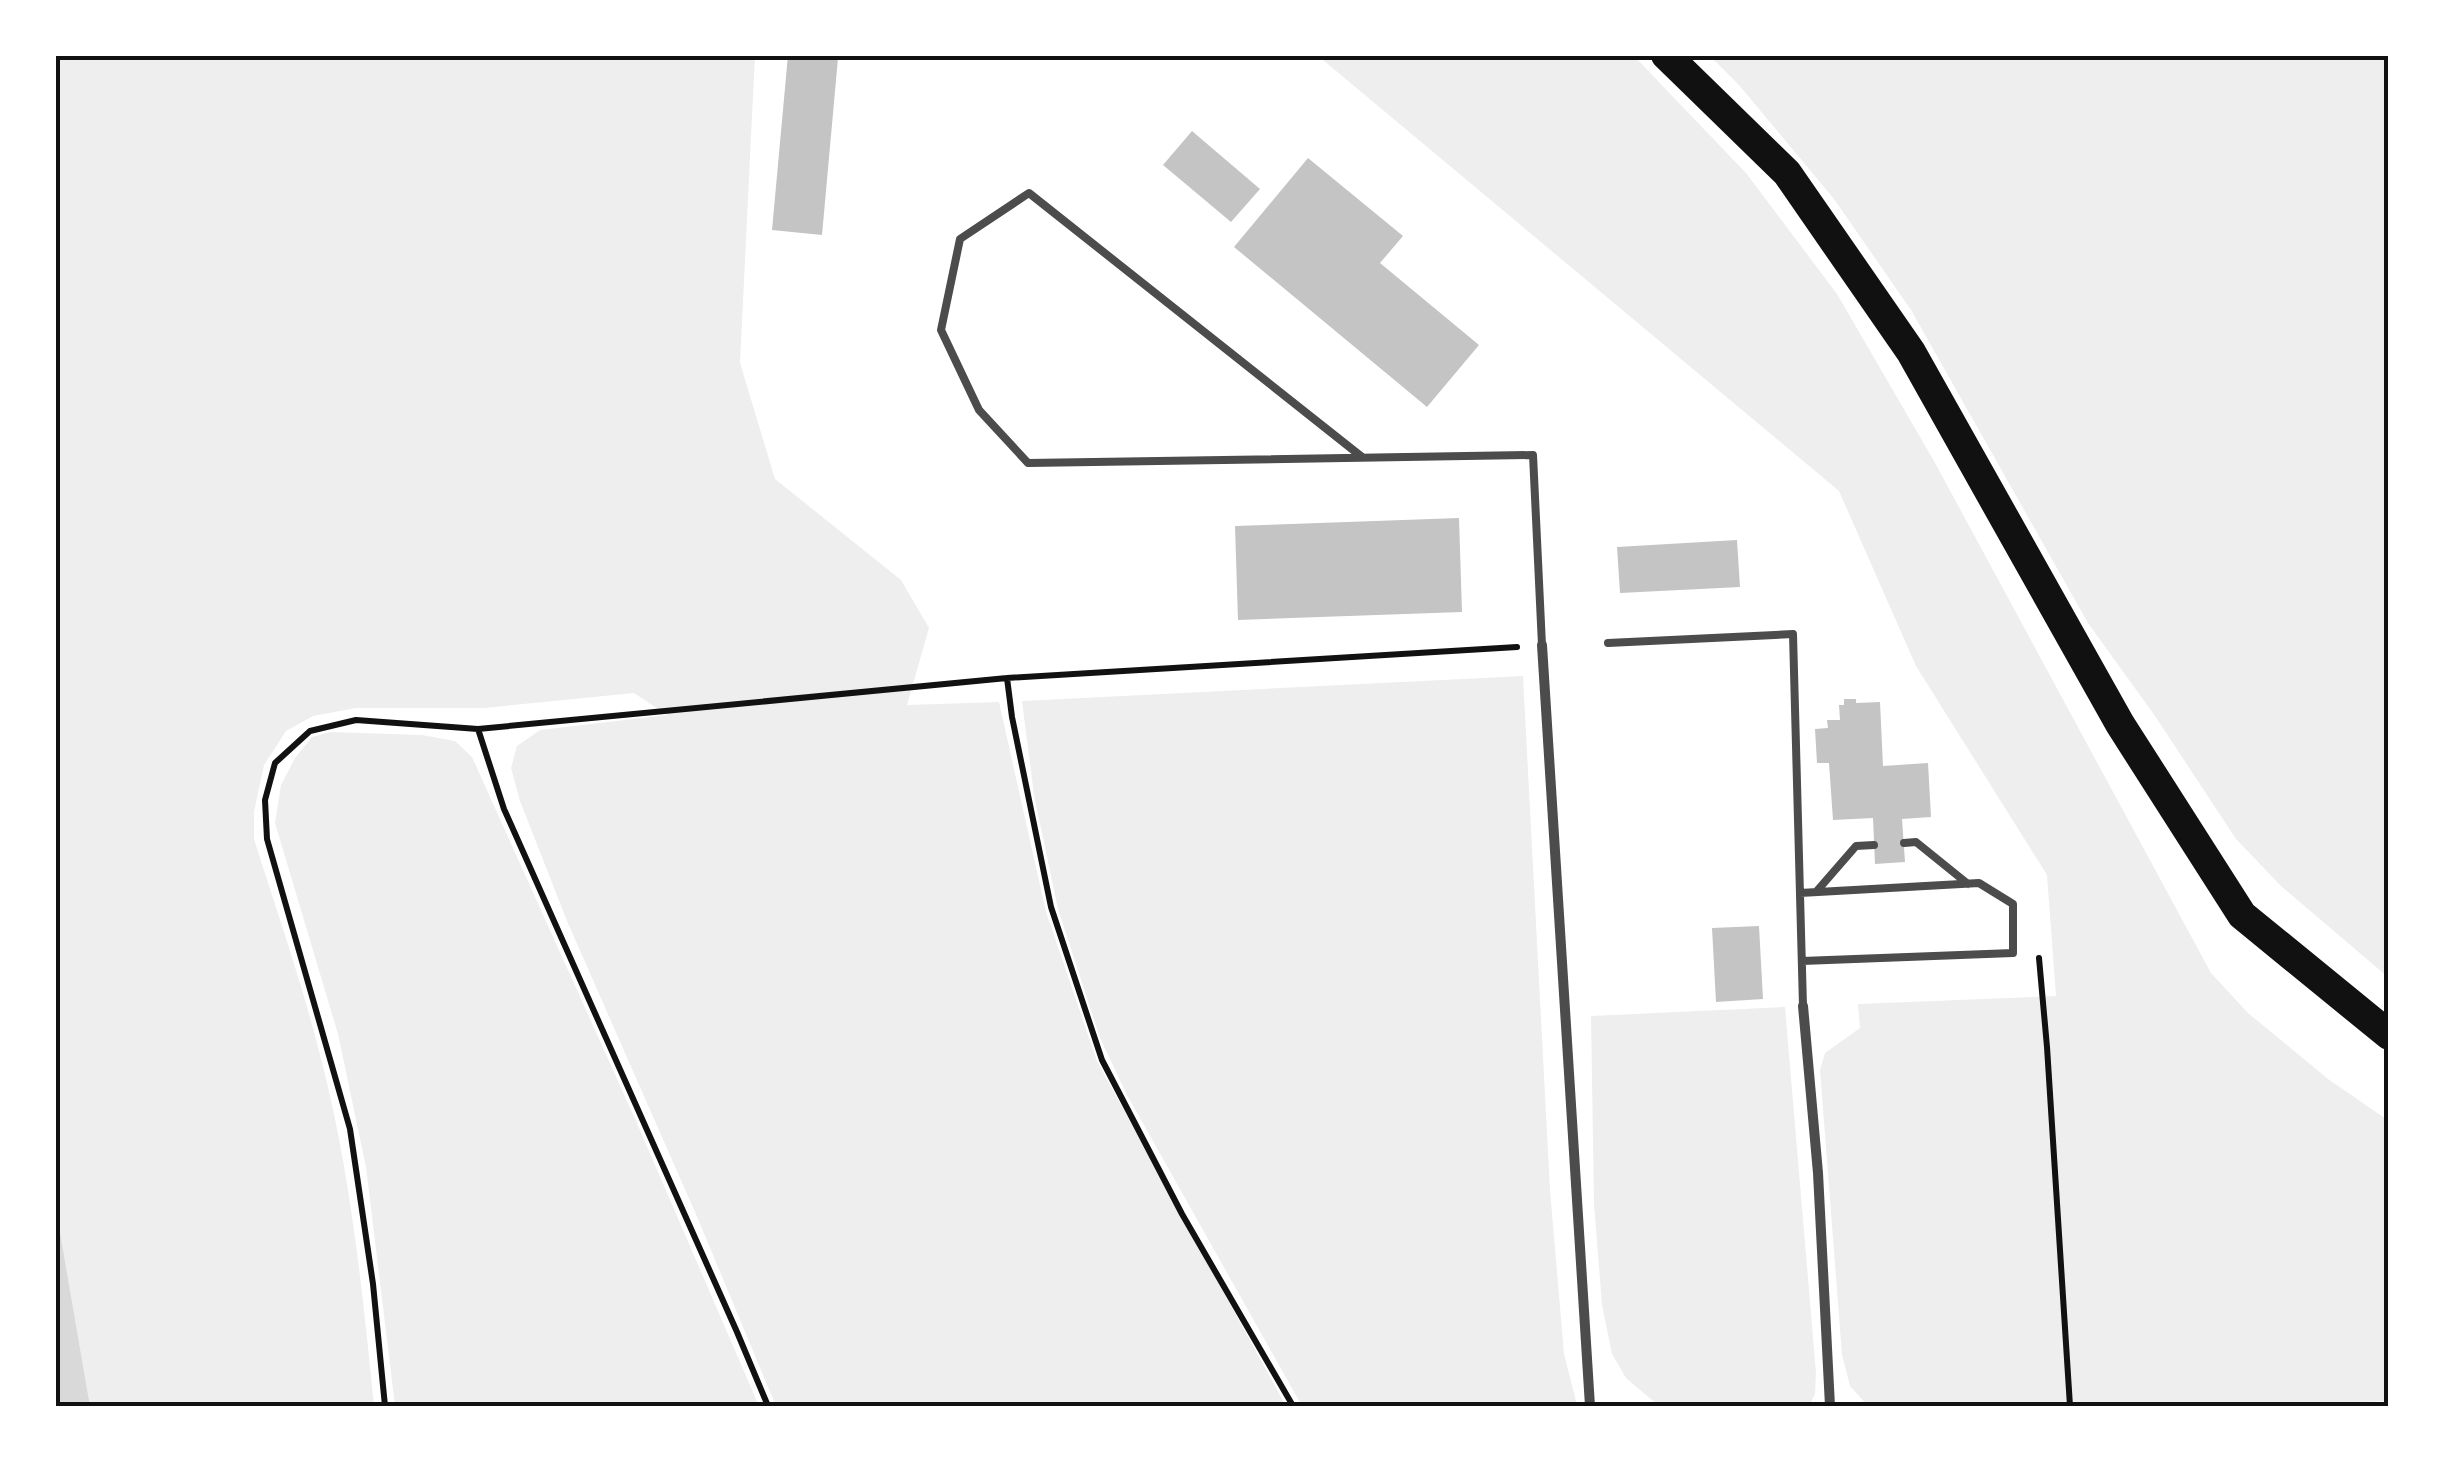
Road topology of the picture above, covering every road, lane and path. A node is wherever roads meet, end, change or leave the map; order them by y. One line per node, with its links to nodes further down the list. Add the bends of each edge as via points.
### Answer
1 (1666, 55): 15 (highway, via 1787,173 1911,352 2120,724 2242,915)
2 (1362, 458): 2 (lane, via 1028,463 980,410 941,330 960,239 1028,193); 4 (lane, via 1533,455)
3 (1608, 644): 11 (lane, via 1793,634)
4 (1542, 646): 5 (path); 19 (street)
5 (1007, 678): 6 (path); 18 (path, via 1051,907 1102,1060)
6 (478, 729): 16 (path, via 356,720 310,731 275,762 265,800 266,839 350,1129); 17 (path, via 504,809)
7 (1904, 843): 9 (lane, via 1916,842)
8 (1874, 845): 10 (lane, via 1856,846)
9 (1968, 884): 10 (lane); 13 (lane, via 1979,883 2013,904 2013,953)
10 (1816, 892): 11 (lane)
11 (1800, 893): 13 (lane)
12 (2038, 957): 21 (path)
13 (1802, 961): 14 (lane)
14 (1803, 1006): 20 (street)
15 (2389, 1035)
16 (385, 1406)
17 (768, 1406)
18 (1292, 1406)
19 (1590, 1406)
20 (1830, 1406)
21 (2070, 1406)

